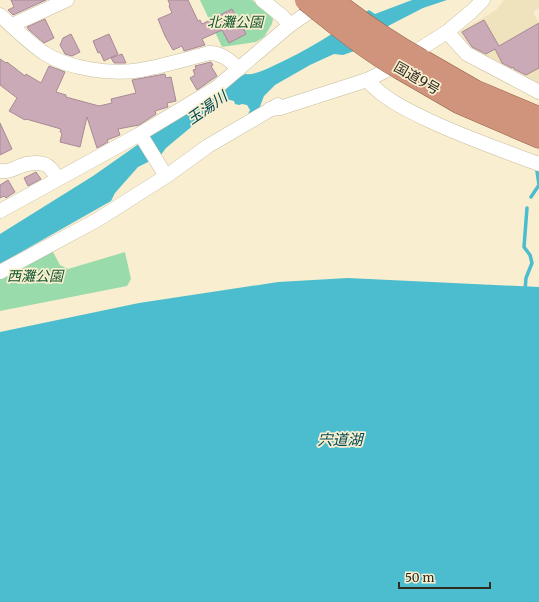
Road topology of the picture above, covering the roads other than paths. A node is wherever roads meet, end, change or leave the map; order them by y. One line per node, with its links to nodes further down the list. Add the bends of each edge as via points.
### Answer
1 (67, 0): 8 (street)
2 (262, 0): 9 (street)
3 (306, 0): 11 (highway, 国道9号, bridge, via 386,60)
4 (328, 0): 9 (street)
5 (332, 0): 11 (highway, 国道9号, bridge, via 402,49)
6 (483, 0): 10 (street)
7 (0, 15): 8 (street)
8 (12, 25): 12 (street, via 51,57 86,68 140,70 216,53 223,55)
9 (290, 25): 12 (street)
10 (447, 32): 13 (street); 14 (street, via 467,54)
11 (412, 65): 15 (highway, 国道9号); 17 (highway, 国道9号, via 460,103)
12 (238, 68): 16 (street, via 216,88)
13 (367, 80): 18 (street, via 395,105 455,134); 20 (street, via 280,108 274,107)
14 (539, 92)
15 (539, 118)
16 (141, 137): 20 (street); 21 (street)
17 (539, 137)
18 (539, 164)
19 (0, 171): 21 (street, via 38,163 50,167)
20 (166, 174): 23 (street, via 97,220)
21 (58, 178): 22 (street)
22 (0, 211)
23 (0, 272)

